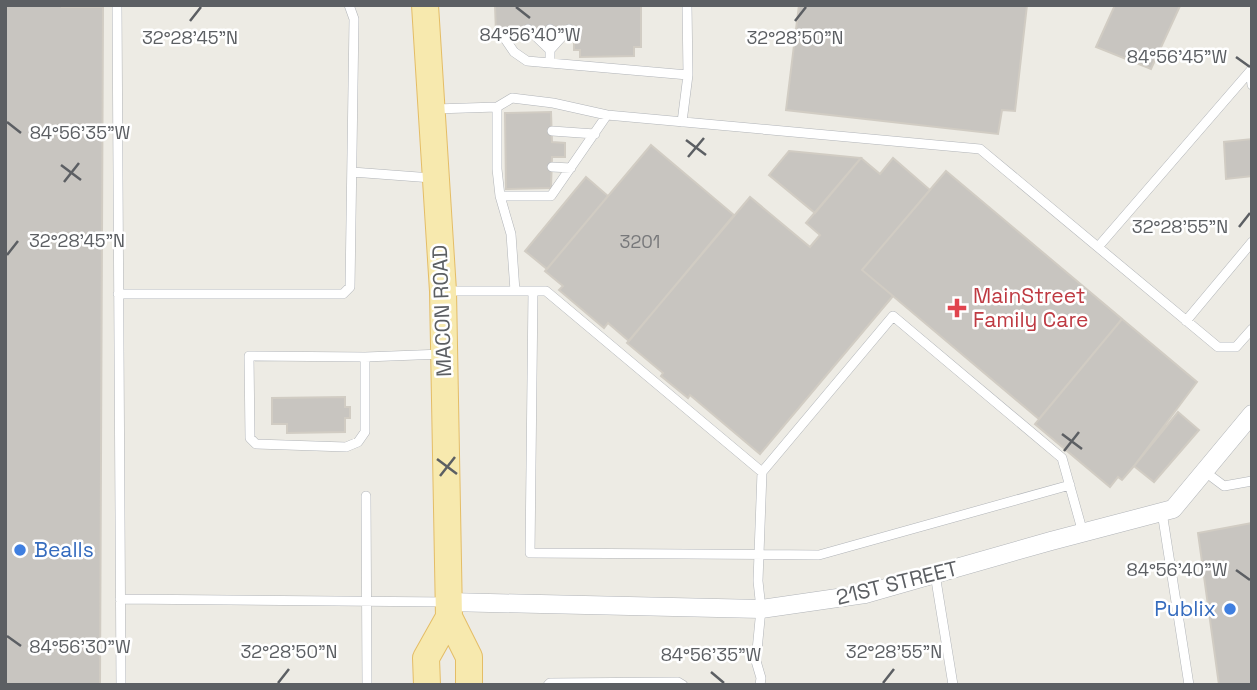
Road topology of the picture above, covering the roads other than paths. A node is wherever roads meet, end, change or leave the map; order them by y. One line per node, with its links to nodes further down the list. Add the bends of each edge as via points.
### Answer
1 (117, 5): 31 (lane)
2 (349, 5): 23 (lane, via 354,19)
3 (411, 5): 5 (main road)
4 (687, 5): 13 (lane)
5 (426, 17): 16 (main road, MACON ROAD)
6 (528, 29): 11 (lane)
7 (539, 29): 11 (lane)
8 (501, 33): 10 (lane)
9 (512, 33): 10 (lane)
10 (509, 44): 12 (lane, via 527,61)
11 (550, 50): 11 (lane, via 560,29); 12 (lane)
12 (550, 63): 13 (lane)
13 (688, 75): 18 (lane)
14 (1250, 77): 27 (lane)
15 (497, 107): 16 (lane); 17 (lane, via 512,98); 25 (lane)
16 (432, 109): 24 (main road, MACON ROAD)
17 (607, 115): 18 (lane); 20 (lane)
18 (682, 122): 27 (lane, via 980,149)
19 (552, 131): 20 (lane)
20 (595, 134): 22 (lane)
21 (552, 167): 22 (lane)
22 (571, 167): 25 (lane, via 551,196)
23 (352, 172): 24 (lane); 31 (lane, via 351,287 343,295)
24 (437, 178): 28 (main road, MACON ROAD)
25 (500, 196): 29 (lane, via 511,234)
26 (1252, 242): 32 (lane)
27 (1098, 247): 32 (lane)
28 (443, 291): 29 (lane); 34 (main road, MACON ROAD)
29 (515, 291): 30 (lane)
30 (533, 291): 38 (lane, via 546,291); 44 (lane, via 530,553)
31 (118, 294): 46 (lane)
32 (1186, 321): 33 (lane, via 1218,347 1236,348)
33 (1252, 328)
34 (444, 354): 35 (lane); 49 (main road, MACON ROAD)
35 (365, 357): 35 (lane, via 249,356 250,438 257,444 346,447 358,442 365,432)
36 (1250, 421): 37 (street, 21ST STREET)
37 (1205, 471): 39 (lane, via 1224,486); 42 (street, 21ST STREET, via 1173,509)
38 (762, 472): 40 (lane, via 893,316 1062,458); 44 (lane)
39 (1252, 481)
40 (1070, 485): 43 (lane); 44 (lane, via 819,555)
41 (366, 496): 47 (lane)
42 (1162, 512): 43 (street, 21ST STREET); 58 (lane)
43 (1083, 533): 45 (street, 21ST STREET)
44 (760, 554): 48 (lane)
45 (935, 574): 48 (street, 21ST STREET, via 865,594); 57 (lane)
46 (120, 599): 47 (lane); 50 (lane)
47 (367, 601): 49 (lane); 51 (lane)
48 (761, 609): 49 (street, 21ST STREET); 56 (lane, via 756,661)
49 (449, 610): 52 (main road, via 426,658); 53 (main road, MACON ROAD, via 469,657)
50 (121, 685)
51 (367, 685)
52 (426, 685)
53 (469, 685)
54 (548, 685): 55 (lane)
55 (683, 685)
56 (760, 685)
57 (953, 685)
58 (1189, 685)

